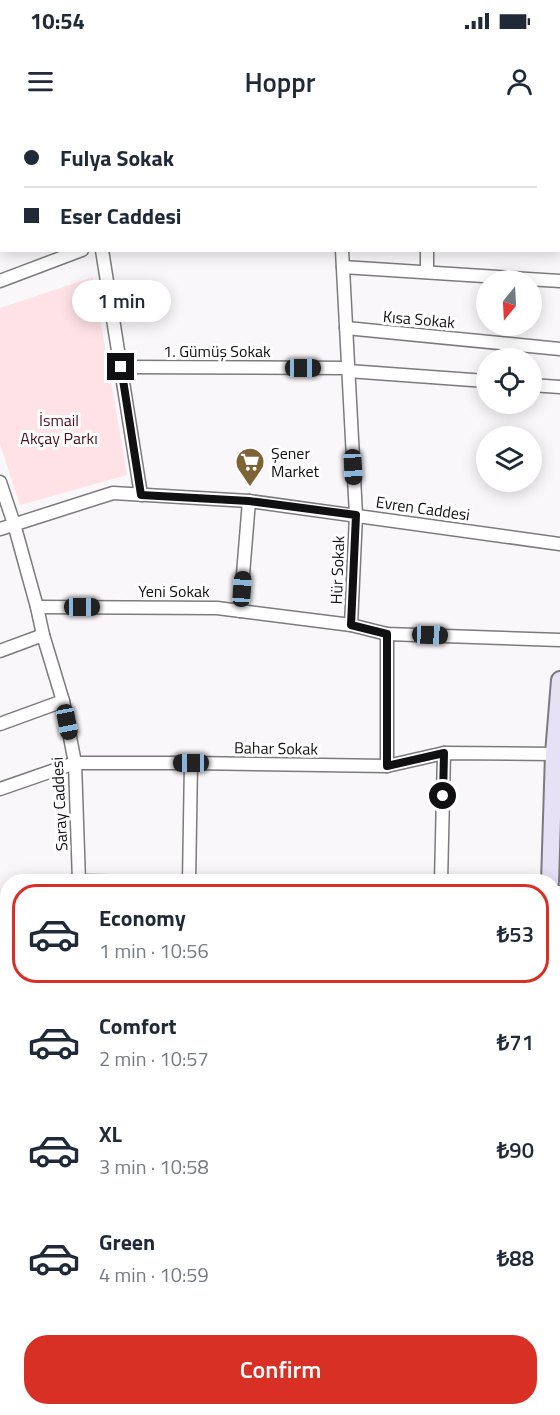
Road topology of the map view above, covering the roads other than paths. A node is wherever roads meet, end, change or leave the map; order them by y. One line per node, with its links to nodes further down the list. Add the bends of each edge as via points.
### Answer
1 (77, 252): 7 (street)
2 (102, 252): 11 (street)
3 (342, 252): 5 (street, Hür Sokak)
4 (427, 252): 6 (street)
5 (343, 267): 6 (street); 9 (street, Hür Sokak)
6 (427, 272): 8 (street)
7 (0, 281)
8 (560, 281)
9 (346, 328): 10 (street, Kısa Sokak); 12 (street, Hür Sokak)
10 (560, 349)
11 (121, 367): 12 (street, 1. Gümüş Sokak); 17 (street)
12 (348, 370): 13 (street, 1. Gümüş Sokak); 19 (street, Hür Sokak)
13 (476, 380)
14 (542, 386): 15 (street)
15 (560, 387)
16 (0, 482): 20 (street, Saray Caddesi)
17 (141, 495): 18 (street, Evren Caddesi); 20 (street, Evren Caddesi, via 113,493)
18 (249, 501): 19 (street, Evren Caddesi); 24 (street)
19 (356, 515): 22 (street, Evren Caddesi); 25 (street, Hür Sokak)
20 (14, 524): 21 (street, Evren Caddesi); 23 (street, Saray Caddesi)
21 (0, 529)
22 (560, 544)
23 (37, 607): 24 (street, Yeni Sokak); 26 (street, Saray Caddesi)
24 (240, 611): 25 (street, Yeni Sokak)
25 (351, 625): 27 (street, Yeni Sokak)
26 (43, 634): 29 (street); 31 (street, Saray Caddesi)
27 (387, 634): 28 (street, Yeni Sokak); 38 (street)
28 (560, 640)
29 (0, 651)
30 (560, 680): 32 (main road)
31 (63, 701): 33 (street); 36 (street, Saray Caddesi)
32 (559, 714): 35 (main road)
33 (0, 724)
34 (444, 753): 35 (street, Bahar Sokak); 38 (street, Bahar Sokak); 43 (street)
35 (554, 754): 40 (main road)
36 (75, 763): 37 (street, Bahar Sokak); 39 (street, Bahar Sokak); 41 (street, Saray Caddesi)
37 (191, 763): 38 (street, Bahar Sokak); 42 (street)
38 (387, 766)
39 (0, 789)
40 (556, 821): 44 (main road)
41 (78, 874)
42 (189, 874)
43 (441, 874)
44 (553, 874)

